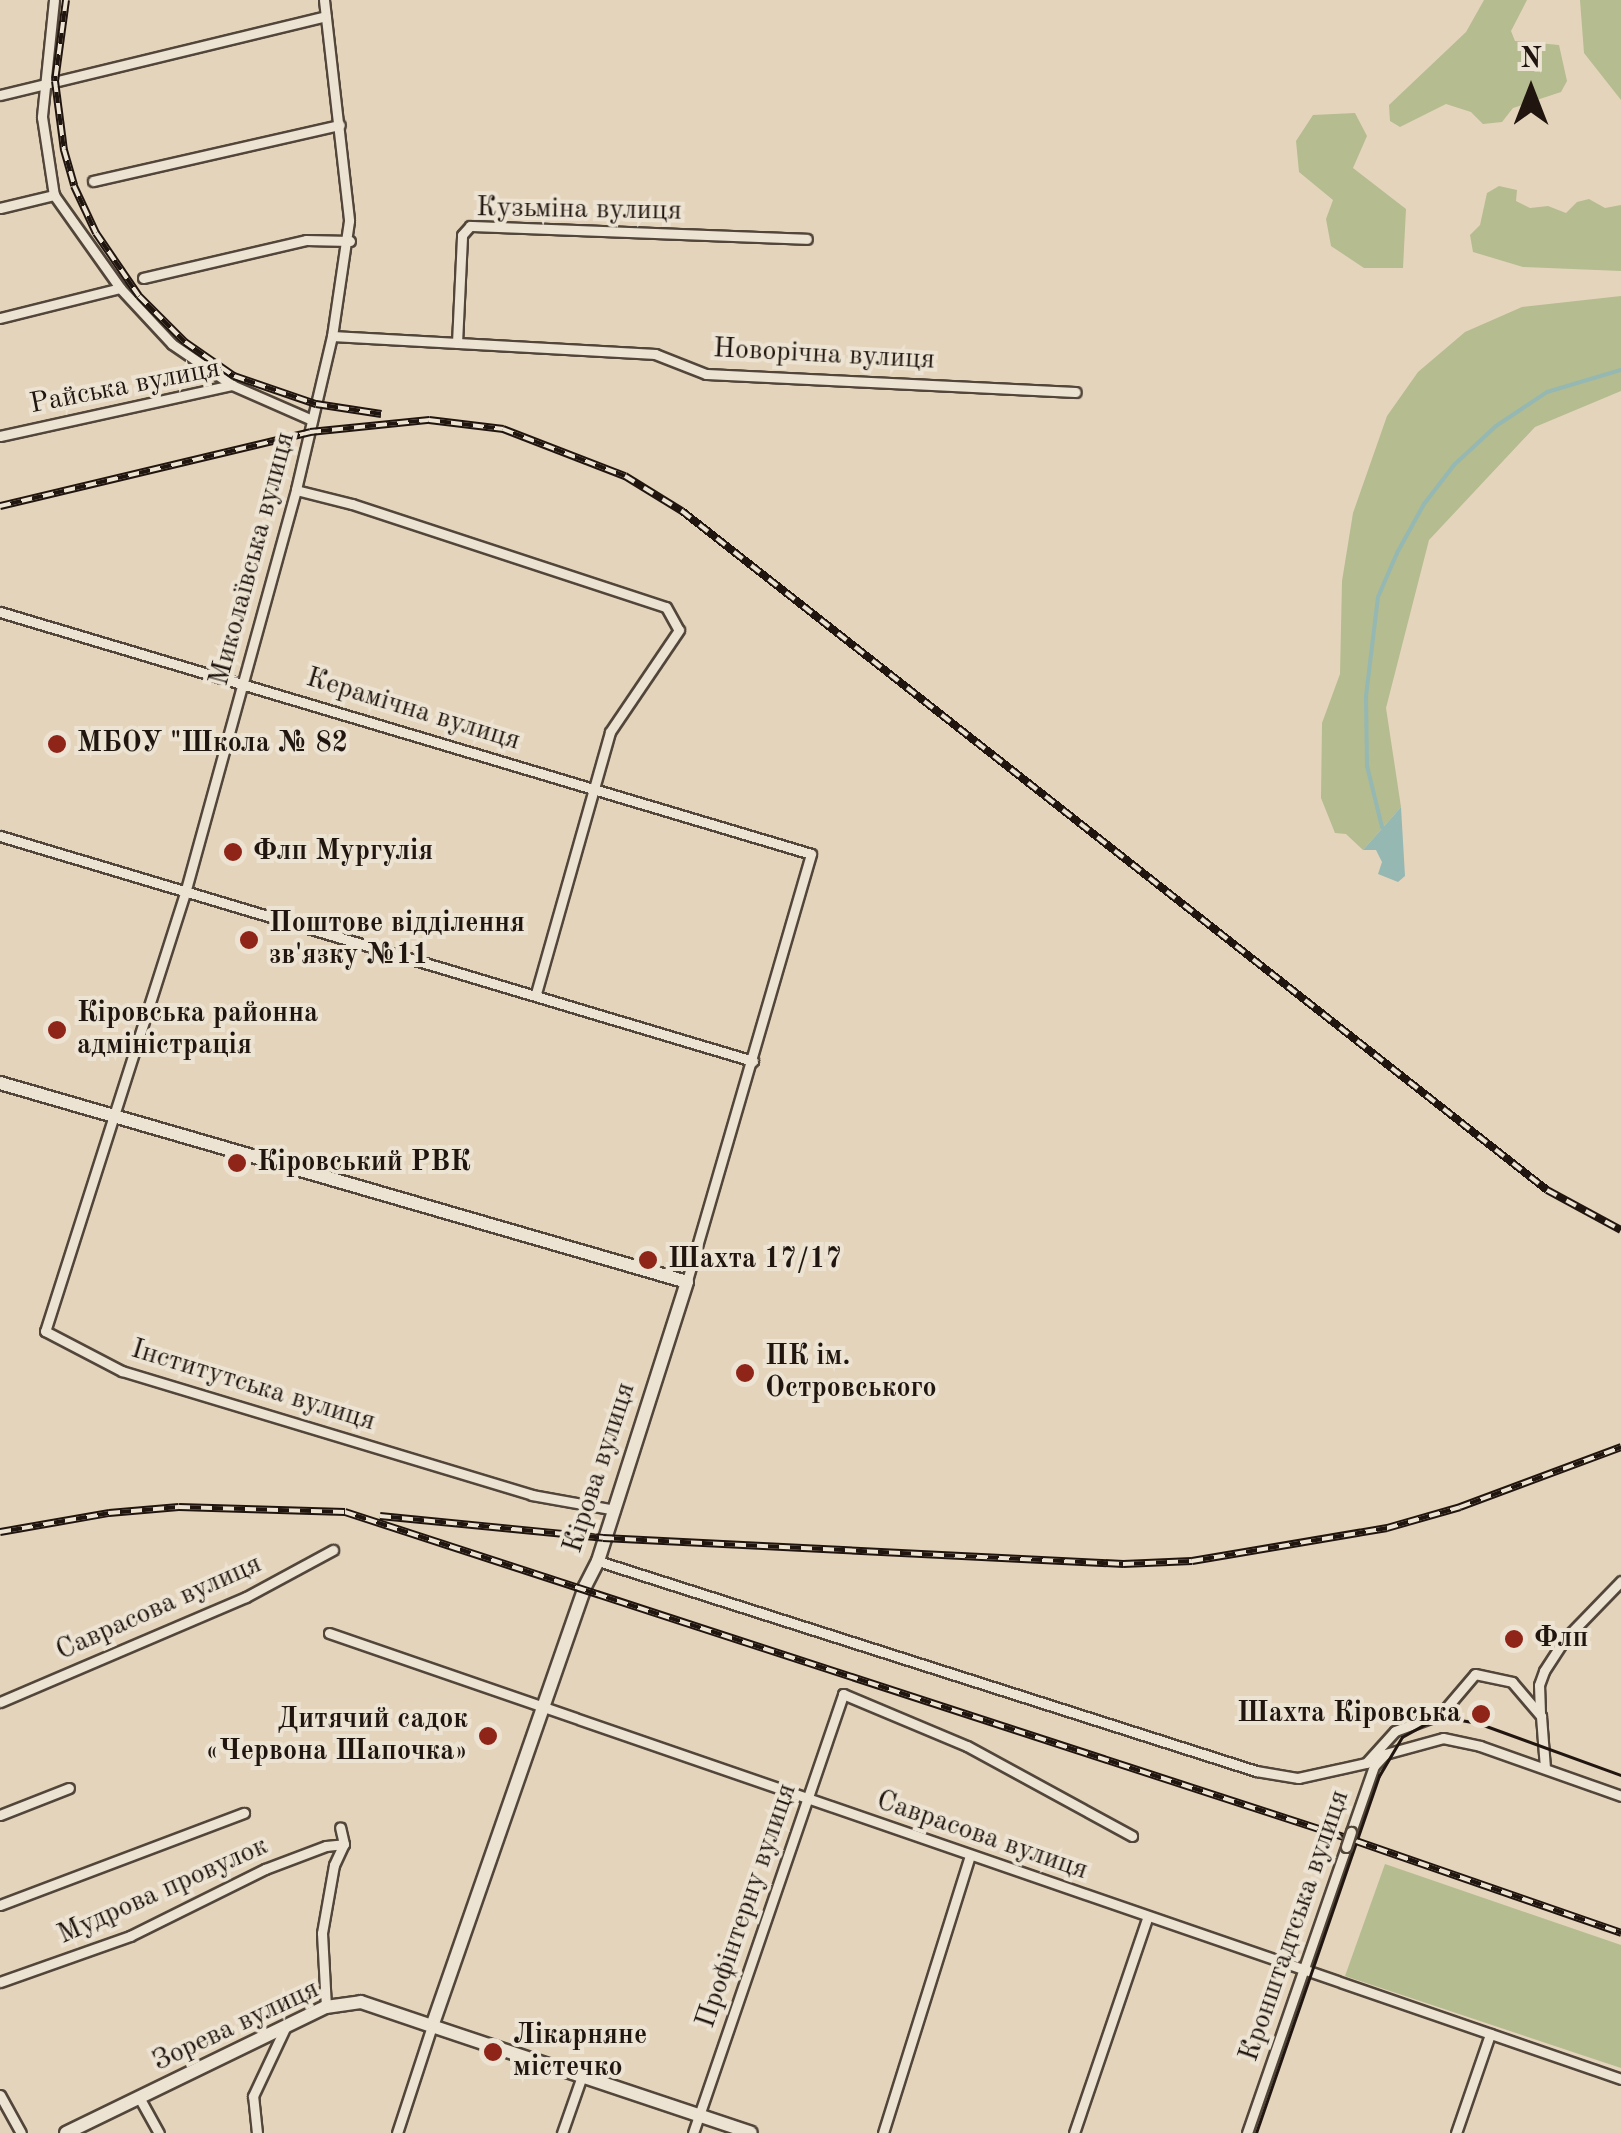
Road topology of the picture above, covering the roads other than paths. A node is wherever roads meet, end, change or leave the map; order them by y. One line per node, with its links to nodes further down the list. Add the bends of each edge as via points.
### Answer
1 (54, 0): 4 (street)
2 (324, 0): 3 (street, Миколаївська вулиця)
3 (326, 16): 4 (street); 6 (street, Миколаївська вулиця)
4 (43, 84): 5 (street); 8 (street)
5 (0, 96)
6 (340, 126): 7 (street); 11 (street, Миколаївська вулиця)
7 (94, 181)
8 (54, 194): 9 (street); 13 (street)
9 (0, 208)
10 (808, 239): 16 (street, Кузьміна вулиця, via 470,226 462,234)
11 (350, 241): 12 (street, via 306,240); 15 (street, Миколаївська вулиця)
12 (143, 278)
13 (120, 288): 14 (street); 17 (street, via 172,344)
14 (0, 318)
15 (332, 336): 16 (street, Новорічна вулиця); 19 (street, Миколаївська вулиця)
16 (456, 342): 18 (street, Новорічна вулиця, via 656,354 706,374)
17 (232, 386): 19 (street, Райська вулиця); 20 (street, Райська вулиця)
18 (1076, 392)
19 (312, 420): 21 (street, Миколаївська вулиця)
20 (0, 436)
21 (296, 490): 23 (street, Миколаївська вулиця); 24 (street, via 666,607 679,630 610,732)
22 (0, 612): 23 (street, Керамічна вулиця)
23 (244, 683): 24 (street, Керамічна вулиця); 26 (street, Миколаївська вулиця)
24 (594, 787): 27 (street); 28 (street, Керамічна вулиця, via 811,854)
25 (0, 836): 26 (street)
26 (185, 893): 27 (street); 30 (street, Миколаївська вулиця)
27 (536, 994): 28 (street)
28 (752, 1061): 31 (street)
29 (0, 1082): 30 (main road)
30 (114, 1116): 31 (main road); 32 (street, Інститутська вулиця, via 45,1331 122,1371 532,1494)
31 (687, 1282): 32 (main road, Кірова вулиця)
32 (615, 1510): 34 (main road, Кірова вулиця)
33 (333, 1550): 37 (street, Саврасова вулиця, via 230,1604)
34 (598, 1561): 38 (main road, Кірова вулиця); 39 (street, via 1256,1771 1298,1778 1366,1763 1395,1731 1441,1714 1475,1674 1512,1682)
35 (1621, 1581): 39 (street, via 1564,1640 1538,1686)
36 (329, 1633): 38 (street, Саврасова вулиця)
37 (0, 1702)
38 (544, 1707): 43 (street, Саврасова вулиця); 56 (main road, Кірова вулиця)
39 (1540, 1716): 40 (street)
40 (1545, 1768): 42 (street); 52 (street, Кронштадтська вулиця, bridge, via 1443,1738 1385,1754 1374,1766)
41 (70, 1788): 45 (street)
42 (1621, 1796)
43 (808, 1798): 47 (street, Профінтерну вулиця, via 843,1694 967,1746); 49 (street, Саврасова вулиця); 62 (street, Профінтерну вулиця)
44 (244, 1813): 50 (street)
45 (0, 1815)
46 (340, 1827): 48 (street)
47 (1132, 1836)
48 (344, 1844): 53 (street, Мудрова провулок, via 265,1869 130,1936); 54 (street, via 322,1933)
49 (970, 1856): 51 (street, Саврасова вулиця); 71 (street)
50 (0, 1904)
51 (1147, 1918): 52 (street, Саврасова вулиця); 72 (street)
52 (1304, 1967): 57 (street, Саврасова вулиця); 73 (street, Кронштадтська вулиця)
53 (0, 1982)
54 (326, 2007): 55 (main road, Зорева вулиця); 56 (main road, Зорева вулиця, via 361,2002)
55 (286, 2026): 61 (main road, Зорева вулиця); 66 (street, via 252,2096)
56 (432, 2026): 58 (main road); 67 (street)
57 (1490, 2034): 59 (street, Саврасова вулиця); 74 (street)
58 (582, 2076): 62 (main road); 68 (street)
59 (1621, 2079)
60 (0, 2095): 63 (street)
61 (140, 2099): 64 (main road, Зорева вулиця); 65 (street)
62 (699, 2116): 69 (street, Профінтерну вулиця); 70 (main road)
63 (20, 2133)
64 (66, 2133)
65 (158, 2133)
66 (257, 2133)
67 (398, 2133)
68 (562, 2133)
69 (693, 2133)
70 (752, 2133)
71 (883, 2133)
72 (1074, 2133)
73 (1248, 2133)
74 (1456, 2133)

